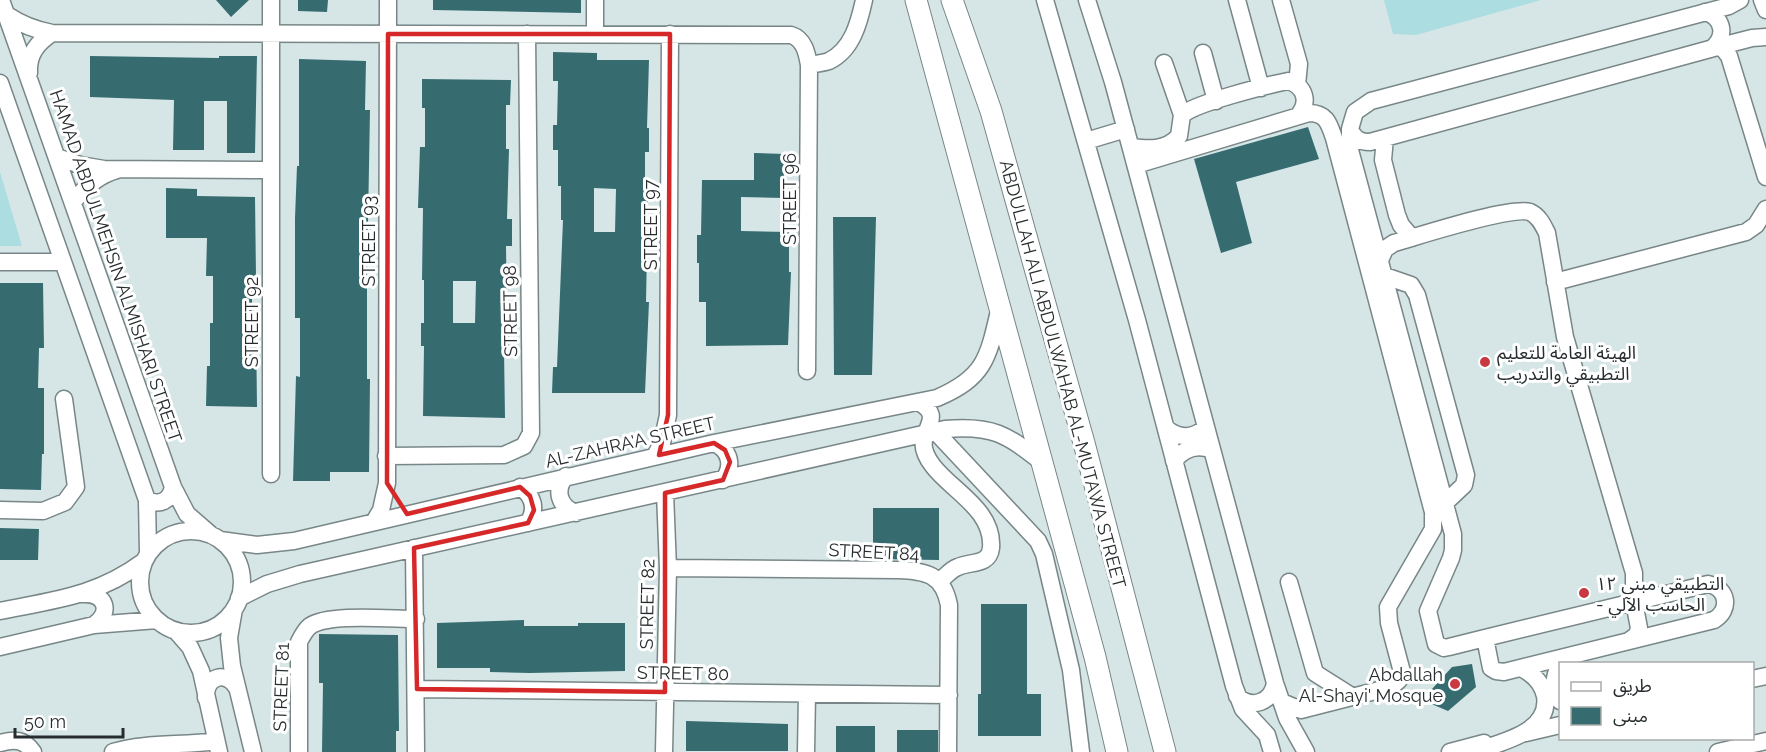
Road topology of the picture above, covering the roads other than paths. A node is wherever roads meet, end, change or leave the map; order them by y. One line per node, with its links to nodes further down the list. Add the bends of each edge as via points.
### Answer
1 (270, 0): 18 (street, STREET 92)
2 (388, 0): 19 (street, STREET 93)
3 (595, 0): 21 (street)
4 (864, 0): 27 (street, via 858,26 845,49 829,61)
5 (916, 0): 56 (main road)
6 (952, 0): 33 (main road, ABDULLAH ALI ABDULWAHAB AL-MUTAWA STREET)
7 (965, 0): 33 (main road)
8 (1045, 0): 40 (street)
9 (1087, 0): 37 (street)
10 (1237, 0): 31 (street)
11 (1281, 0): 30 (street, via 1299,64)
12 (1740, 0): 16 (street)
13 (1762, 0): 15 (street)
14 (4, 8): 17 (street, via 20,24); 28 (street, HAMAD ABDULMEHSIN ALMISHARI STREET)
15 (1766, 10)
16 (1705, 12): 24 (street, via 1716,17 1722,28); 38 (street, via 1371,101 1355,112)
17 (52, 33): 18 (street); 28 (street, via 33,51)
18 (271, 33): 19 (street); 45 (street, STREET 92)
19 (388, 34): 20 (street); 68 (street, STREET 93)
20 (527, 34): 21 (street); 68 (street, STREET 98, via 531,433 524,446 504,455)
21 (595, 34): 22 (street)
22 (670, 34): 27 (street, STREET 96, via 791,35 803,44); 61 (street, STREET 97)
23 (1766, 37): 24 (street)
24 (1716, 47): 39 (street); 46 (street, via 1729,56)
25 (1203, 53): 32 (street)
26 (1164, 63): 34 (street)
27 (809, 65): 58 (street, STREET 96)
28 (30, 78): 42 (street, HAMAD ABDULMEHSIN ALMISHARI STREET)
29 (0, 83): 36 (street)
30 (1297, 85): 31 (street, via 1288,81); 35 (street, via 1305,102)
31 (1261, 88): 32 (street)
32 (1216, 101): 34 (street)
33 (991, 111): 132 (main road, ABDULLAH ALI ABDULWAHAB AL-MUTAWA STREET)
34 (1182, 115): 41 (street, via 1179,136 1167,146)
35 (1298, 116): 43 (street); 113 (street, via 1318,113 1328,121 1433,512 1433,530 1388,607 1401,676 1391,687)
36 (6, 118): 52 (street)
37 (1126, 129): 40 (street); 41 (street)
38 (1350, 129): 39 (street, via 1360,141); 50 (street, via 1350,150)
39 (1385, 138): 49 (street, via 1383,160 1397,215)
40 (1086, 141): 63 (street)
41 (1131, 147): 43 (street)
42 (57, 157): 44 (street, via 80,165); 47 (street, HAMAD ABDULMEHSIN ALMISHARI STREET)
43 (1136, 165): 62 (street)
44 (121, 169): 45 (street); 47 (street, via 105,174)
45 (271, 170): 72 (street, STREET 92)
46 (1766, 177)
47 (73, 202): 55 (street, HAMAD ABDULMEHSIN ALMISHARI STREET)
48 (1766, 209): 54 (street, via 1746,232)
49 (1412, 238): 50 (street, via 1391,244); 54 (street, via 1504,213 1528,211 1540,219 1546,233)
50 (1381, 258): 53 (street)
51 (0, 262): 52 (street)
52 (63, 262): 57 (street)
53 (1385, 276): 80 (street); 80 (street, via 1410,284 1415,290 1463,464 1464,486)
54 (1555, 282): 93 (street, via 1565,337 1634,573)
55 (110, 308): 57 (street, via 105,322 91,326); 76 (street, HAMAD ABDULMEHSIN ALMISHARI STREET)
56 (999, 311): 60 (street, AL-ZAHRA'A STREET, via 992,345 974,377 957,390); 71 (main road)
57 (84, 322): 79 (street)
58 (807, 371)
59 (64, 399): 81 (street, via 76,488 65,502 43,511)
60 (918, 402): 64 (street, via 930,411); 65 (street, AL-ZAHRA'A STREET)
61 (668, 416): 66 (street, via 681,440); 69 (street, STREET 97)
62 (1206, 427): 63 (street, via 1184,437); 67 (street)
63 (1166, 428): 70 (street)
64 (931, 432): 71 (street, via 971,427 990,430 1006,436); 74 (street); 90 (street, via 924,442 925,452 942,477 978,508 991,548 984,560 957,567); 130 (street, via 1038,541 1071,670)
65 (714, 443): 66 (street, AL-ZAHRA'A STREET); 74 (street, via 725,450 730,462)
66 (691, 448): 69 (street, AL-ZAHRA'A STREET)
67 (1212, 450): 70 (street, via 1191,448); 106 (street)
68 (386, 456): 75 (street, STREET 93)
69 (655, 456): 73 (street, AL-ZAHRA'A STREET)
70 (1174, 461): 112 (street)
71 (1043, 463): 131 (main road)
72 (271, 474)
73 (567, 476): 77 (street, AL-ZAHRA'A STREET); 82 (street, via 559,494 564,506)
74 (723, 480): 78 (street)
75 (387, 483): 83 (street, STREET 93, via 399,508); 84 (street, STREET 93)
76 (173, 487): 79 (street, via 164,501); 86 (street, HAMAD ABDULMEHSIN ALMISHARI STREET, via 187,514)
77 (519, 487): 83 (street, AL-ZAHRA'A STREET); 85 (street, via 533,503)
78 (665, 493): 82 (street); 89 (street, STREET 82)
79 (147, 500): 88 (street)
80 (1446, 502): 100 (street, via 1454,541 1451,558 1430,604 1428,615 1434,640 1444,648)
81 (0, 510)
82 (576, 513): 85 (street)
83 (407, 514): 84 (street, AL-ZAHRA'A STREET)
84 (374, 522): 86 (street, AL-ZAHRA'A STREET, via 294,541 257,545)
85 (528, 523): 87 (street)
86 (215, 537): 88 (street, via 199,531 168,535); 94 (street, via 229,547 241,573 242,587)
87 (414, 548): 94 (street, via 267,584); 96 (street)
88 (146, 557): 92 (street, via 122,578); 97 (street, via 140,572 141,592)
89 (668, 568): 90 (street, STREET 84, via 918,571); 109 (street, STREET 82)
90 (940, 582): 111 (street, STREET 84, via 949,605)
91 (1289, 582): 113 (street, via 1315,673)
92 (84, 594): 95 (street); 98 (street, via 92,593 104,604 105,613)
93 (1634, 602): 100 (street); 101 (street, via 1639,628); 101 (street, via 1708,584 1719,588 1726,602 1714,620)
94 (236, 604): 99 (street, via 211,629 194,633); 107 (street, via 229,638)
95 (0, 612)
96 (416, 619): 108 (street); 125 (street, STREET 81, via 329,619 309,627 299,642)
97 (157, 620): 98 (street); 99 (street)
98 (94, 625): 102 (street)
99 (176, 631): 115 (street, via 190,647 201,671)
100 (1485, 638): 104 (street, via 1494,670)
101 (1630, 640): 103 (street)
102 (0, 647)
103 (1564, 661): 104 (street)
104 (1521, 668): 118 (street, via 1537,678 1545,695 1539,721)
105 (1559, 669): 114 (street, via 1554,684)
106 (1275, 683): 112 (street, via 1263,702 1249,703); 116 (street)
107 (237, 688): 115 (street, via 233,681 217,678 210,682); 124 (street)
108 (417, 689): 109 (street, STREET 80); 126 (street)
109 (664, 692): 110 (street, STREET 80); 127 (street, STREET 82)
110 (807, 693): 111 (street, STREET 80); 128 (street)
111 (949, 695): 129 (street, STREET 84)
112 (1237, 696): 133 (street, via 1243,709 1267,735)
113 (1353, 697): 116 (street, via 1301,710)
114 (1559, 698)
115 (206, 699): 121 (street)
116 (1282, 702): 134 (street)
117 (1559, 725): 118 (street)
118 (1524, 733): 135 (street); 136 (street)
119 (1766, 741): 137 (street)
120 (0, 743): 122 (street, via 22,742)
121 (217, 746): 123 (street, via 136,747)
122 (33, 752)
123 (113, 752)
124 (253, 752)
125 (298, 752)
126 (416, 752)
127 (664, 752)
128 (806, 752)
129 (948, 752)
130 (1081, 752)
131 (1117, 752)
132 (1165, 752)
133 (1272, 752)
134 (1306, 752)
135 (1450, 752)
136 (1474, 752)
137 (1718, 752)

